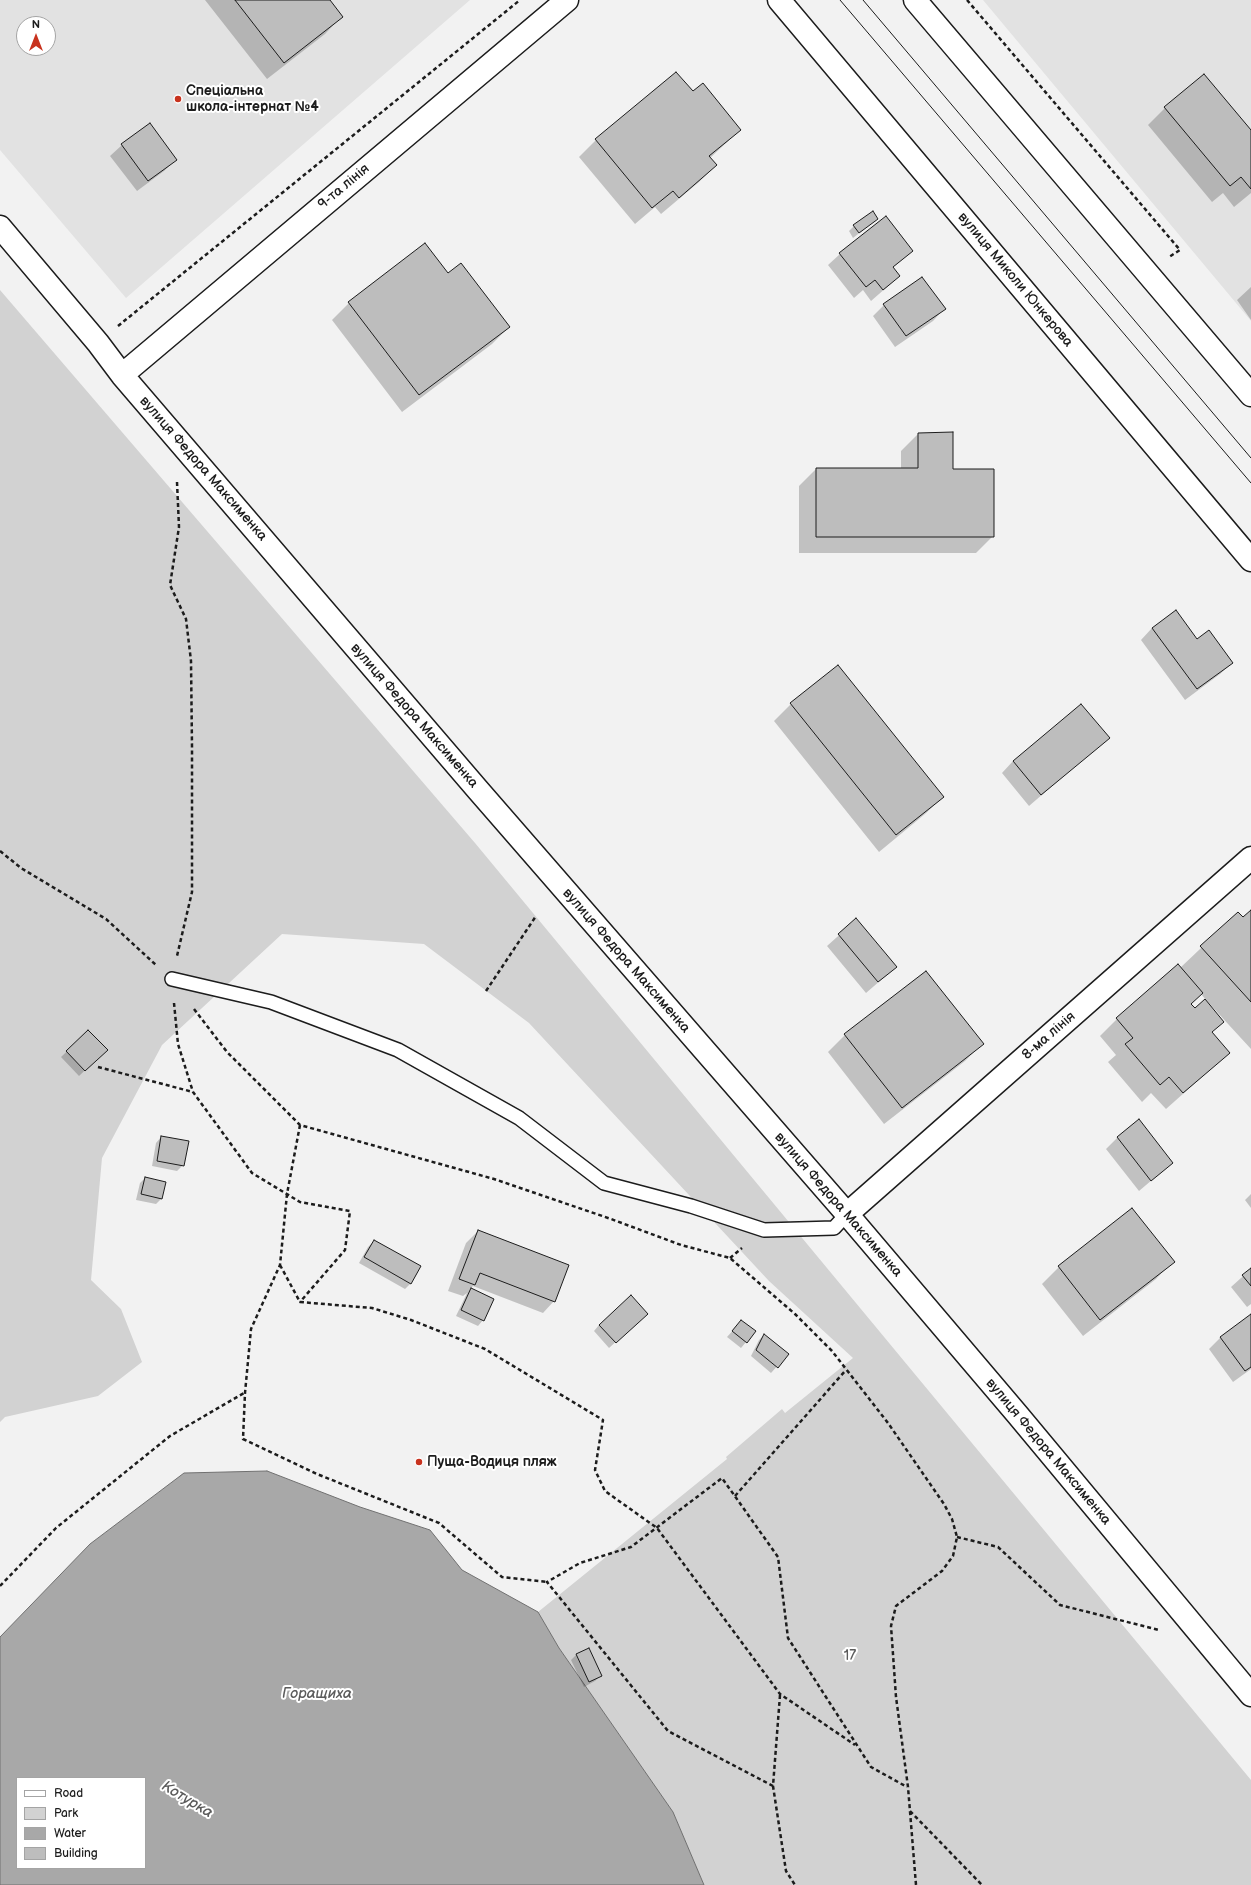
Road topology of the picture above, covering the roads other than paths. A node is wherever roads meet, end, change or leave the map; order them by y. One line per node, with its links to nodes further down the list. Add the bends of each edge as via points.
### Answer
1 (566, 0): 5 (street, 9-та лінія)
2 (779, 0): 7 (street, вулиця Миколи Юнкерова)
3 (915, 0): 6 (street)
4 (0, 227): 5 (street, вулиця Федора Максименка)
5 (122, 374): 10 (street, вулиця Федора Максименка, via 478,790)
6 (1251, 395)
7 (1251, 560)
8 (1251, 858): 10 (street, 8-ма лінія)
9 (172, 979): 10 (lane, via 271,1002 398,1050 519,1118 604,1183 691,1206 764,1230 834,1228)
10 (847, 1214): 11 (street, вулиця Федора Максименка)
11 (1251, 1695)

